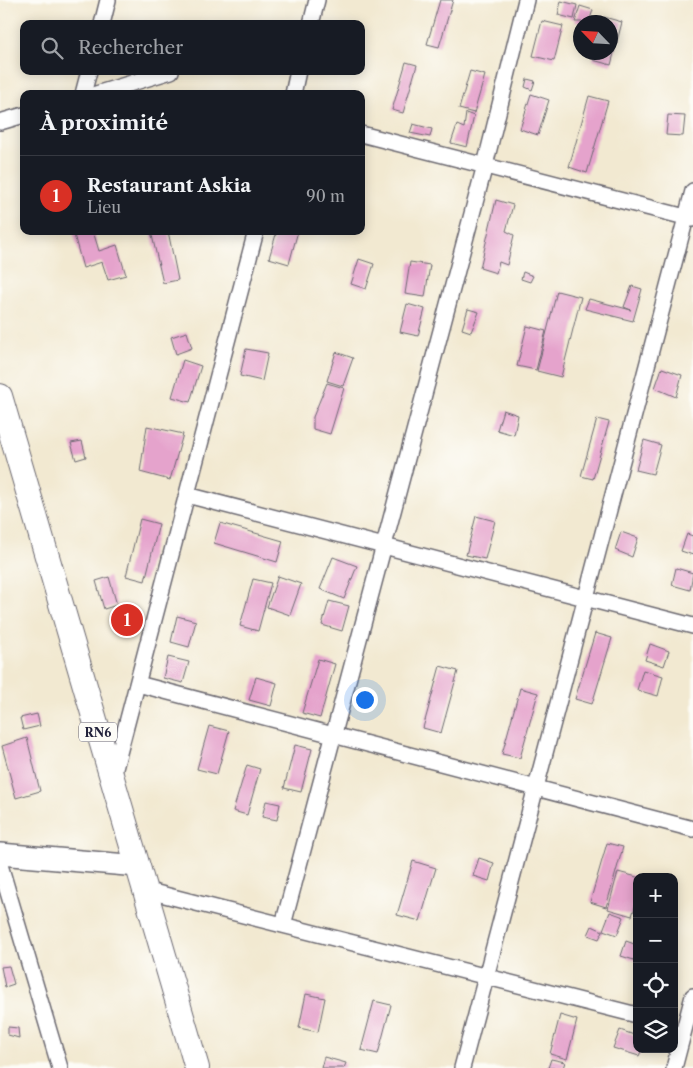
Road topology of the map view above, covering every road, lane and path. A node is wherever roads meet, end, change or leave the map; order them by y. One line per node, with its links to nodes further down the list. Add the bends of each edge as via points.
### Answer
1 (108, 0): 4 (street)
2 (317, 0): 5 (street)
3 (526, 0): 15 (street)
4 (103, 20)
5 (312, 20)
6 (88, 75): 9 (street)
7 (158, 75): 10 (street)
8 (297, 75): 11 (street)
9 (84, 90)
10 (109, 90)
11 (294, 90)
12 (20, 116): 13 (street)
13 (0, 122)
14 (365, 135): 15 (street)
15 (485, 166): 17 (street); 21 (street)
16 (693, 191): 17 (street)
17 (690, 218): 22 (street)
18 (255, 235): 20 (street)
19 (0, 396): 26 (main road, RN6)
20 (187, 495): 21 (street); 24 (street)
21 (384, 546): 22 (street); 25 (street)
22 (586, 598): 23 (street); 27 (street)
23 (693, 626)
24 (138, 684): 25 (street); 26 (street)
25 (334, 735): 27 (street); 33 (street)
26 (112, 779): 31 (main road, RN6)
27 (536, 788): 28 (street); 34 (street)
28 (693, 829)
29 (0, 854): 31 (street)
30 (0, 864): 38 (street)
31 (138, 866): 32 (main road, RN6)
32 (145, 890): 33 (street); 39 (main road, RN6)
33 (283, 925): 34 (street)
34 (486, 977): 36 (street); 40 (street)
35 (693, 996): 37 (street)
36 (633, 1014)
37 (684, 1027): 41 (street)
38 (60, 1068)
39 (197, 1068)
40 (462, 1068)
41 (674, 1068)

